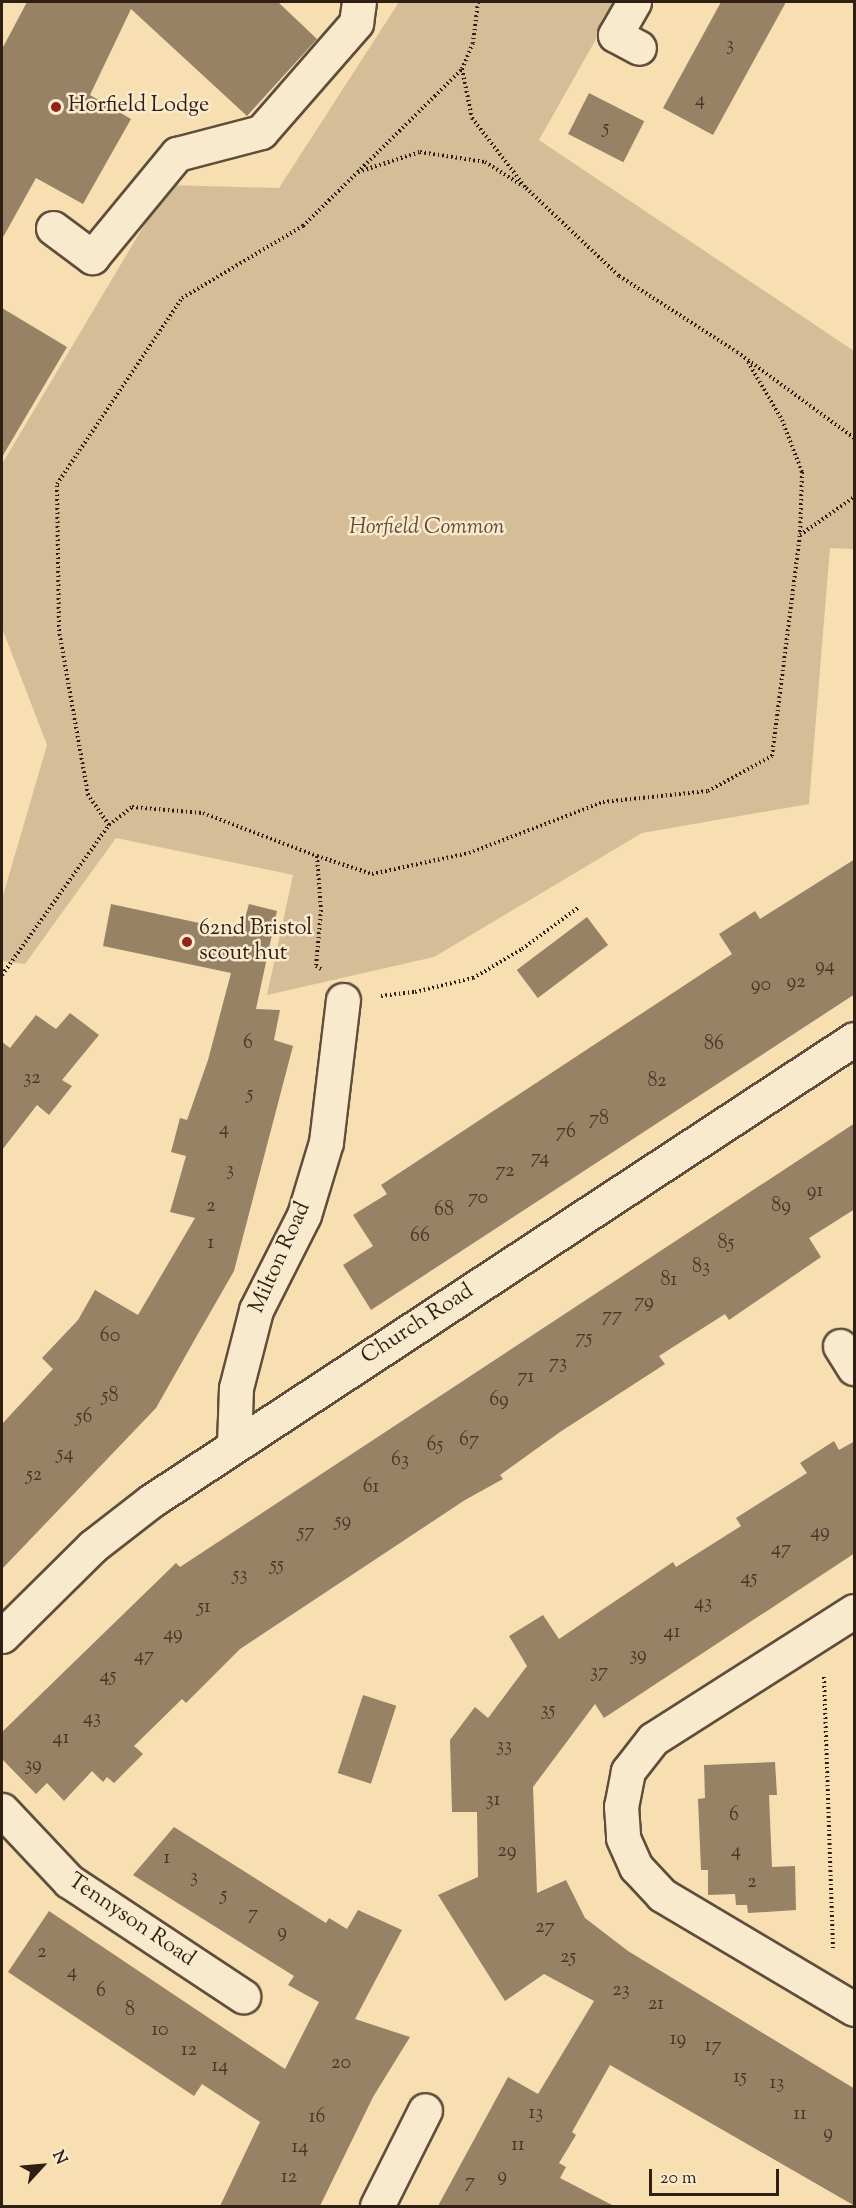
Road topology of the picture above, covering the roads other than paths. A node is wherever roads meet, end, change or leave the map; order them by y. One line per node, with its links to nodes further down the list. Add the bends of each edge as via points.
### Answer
1 (359, 2): 4 (street, via 356,23 261,132 177,154 92,257)
2 (634, 2): 3 (street, via 615,35)
3 (639, 48)
4 (53, 228)
5 (337, 987): 7 (street, Milton Road, via 326,1142 304,1215 256,1310 236,1388)
6 (855, 1039): 7 (street, Church Road)
7 (234, 1445): 9 (street, Church Road, via 93,1546)
8 (855, 1611): 12 (street, via 652,1739 628,1771 621,1806 627,1848 636,1867 662,1895)
9 (2, 1636)
10 (2, 1810): 11 (street, Tennyson Road, via 69,1881)
11 (243, 1996)
12 (845, 2003)
13 (425, 2110): 14 (street)
14 (377, 2206)

